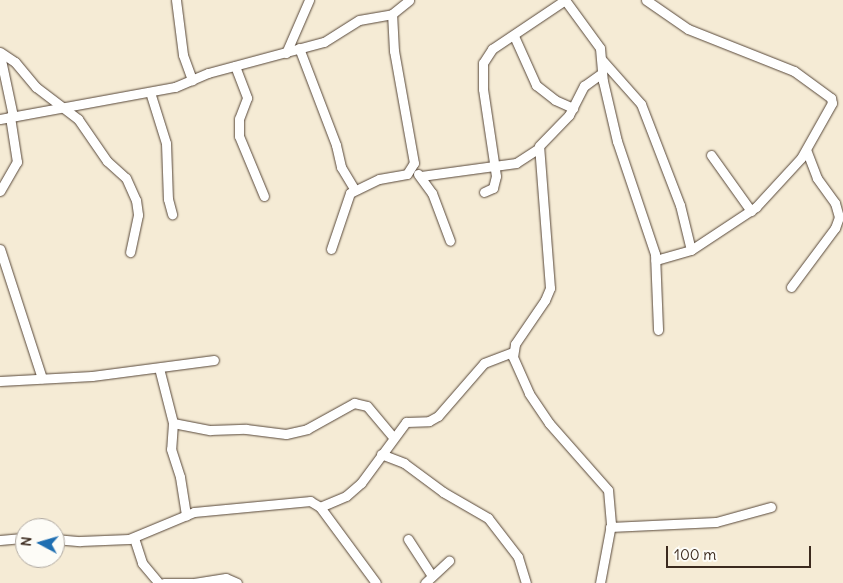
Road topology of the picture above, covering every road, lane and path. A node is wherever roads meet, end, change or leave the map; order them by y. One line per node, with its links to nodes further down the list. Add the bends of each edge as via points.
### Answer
1 (176, 0): 14 (street, via 183,55)
2 (308, 0): 9 (street)
3 (409, 0): 6 (street)
4 (565, 0): 7 (street); 11 (street, via 595,39)
5 (646, 0): 21 (street, via 688,29 794,71 830,98 832,103 827,116)
6 (392, 14): 8 (street, via 359,20 324,42); 24 (street, via 394,51 413,148)
7 (514, 36): 16 (street, via 540,90); 23 (street, via 492,50 483,63 483,89)
8 (299, 48): 9 (street); 26 (street, via 336,145 341,167)
9 (286, 53): 12 (street)
10 (0, 54): 17 (street, via 15,62 32,83); 18 (street)
11 (602, 60): 13 (street); 35 (street, via 636,96 644,111 680,205)
12 (235, 66): 14 (street); 29 (street, via 247,98 239,119 239,136)
13 (602, 73): 16 (street, via 584,86); 37 (street, via 617,141)
14 (192, 80): 15 (street)
15 (150, 92): 17 (street); 31 (street, via 166,143 168,199)
16 (573, 108): 20 (street)
17 (65, 109): 18 (street); 36 (street, via 78,118 107,161 129,184 138,215)
18 (11, 117): 19 (street); 27 (street, via 17,162)
19 (0, 119)
20 (538, 148): 23 (street, via 519,162); 40 (street, via 550,288)
21 (806, 150): 30 (street); 38 (street, via 817,178 835,203 839,217 835,228)
22 (712, 156): 30 (street)
23 (495, 165): 25 (street); 28 (street, via 495,185)
24 (412, 170): 25 (street); 26 (street)
25 (421, 176): 32 (street, via 432,193)
26 (354, 190): 34 (street, via 346,199)
27 (0, 191)
28 (484, 192)
29 (264, 196)
30 (751, 211): 35 (street)
31 (172, 214)
32 (450, 241)
33 (0, 249): 43 (street)
34 (331, 249)
35 (691, 250): 37 (street)
36 (130, 252)
37 (655, 260): 39 (street)
38 (791, 287)
39 (658, 330)
40 (513, 352): 46 (street, via 484,363 438,416 429,421 406,422); 51 (street, via 519,375 549,423 605,483 610,502)
41 (214, 360): 42 (street)
42 (159, 368): 43 (street); 45 (street)
43 (42, 378): 44 (street)
44 (0, 381)
45 (173, 423): 46 (street, via 210,430 246,429 286,434 307,429 358,404 367,406); 50 (street, via 171,448 180,477)
46 (393, 437): 47 (street)
47 (381, 454): 48 (street, via 361,483 346,496); 65 (street, via 404,463 443,492 488,518 518,557)
48 (320, 507): 50 (street, via 310,501 292,500 261,507 207,509); 63 (street)
49 (771, 507): 51 (street, via 716,522)
50 (186, 516): 52 (street)
51 (610, 527): 66 (street)
52 (134, 538): 56 (street); 59 (street, via 142,563)
53 (15, 539): 55 (street)
54 (408, 539): 58 (street)
55 (0, 540)
56 (65, 540)
57 (449, 561): 58 (street)
58 (432, 576): 64 (street)
59 (159, 583)
60 (164, 583): 61 (street)
61 (193, 583): 62 (street, via 226,578)
62 (237, 583)
63 (376, 583)
64 (425, 583)
65 (526, 583)
66 (600, 583)

